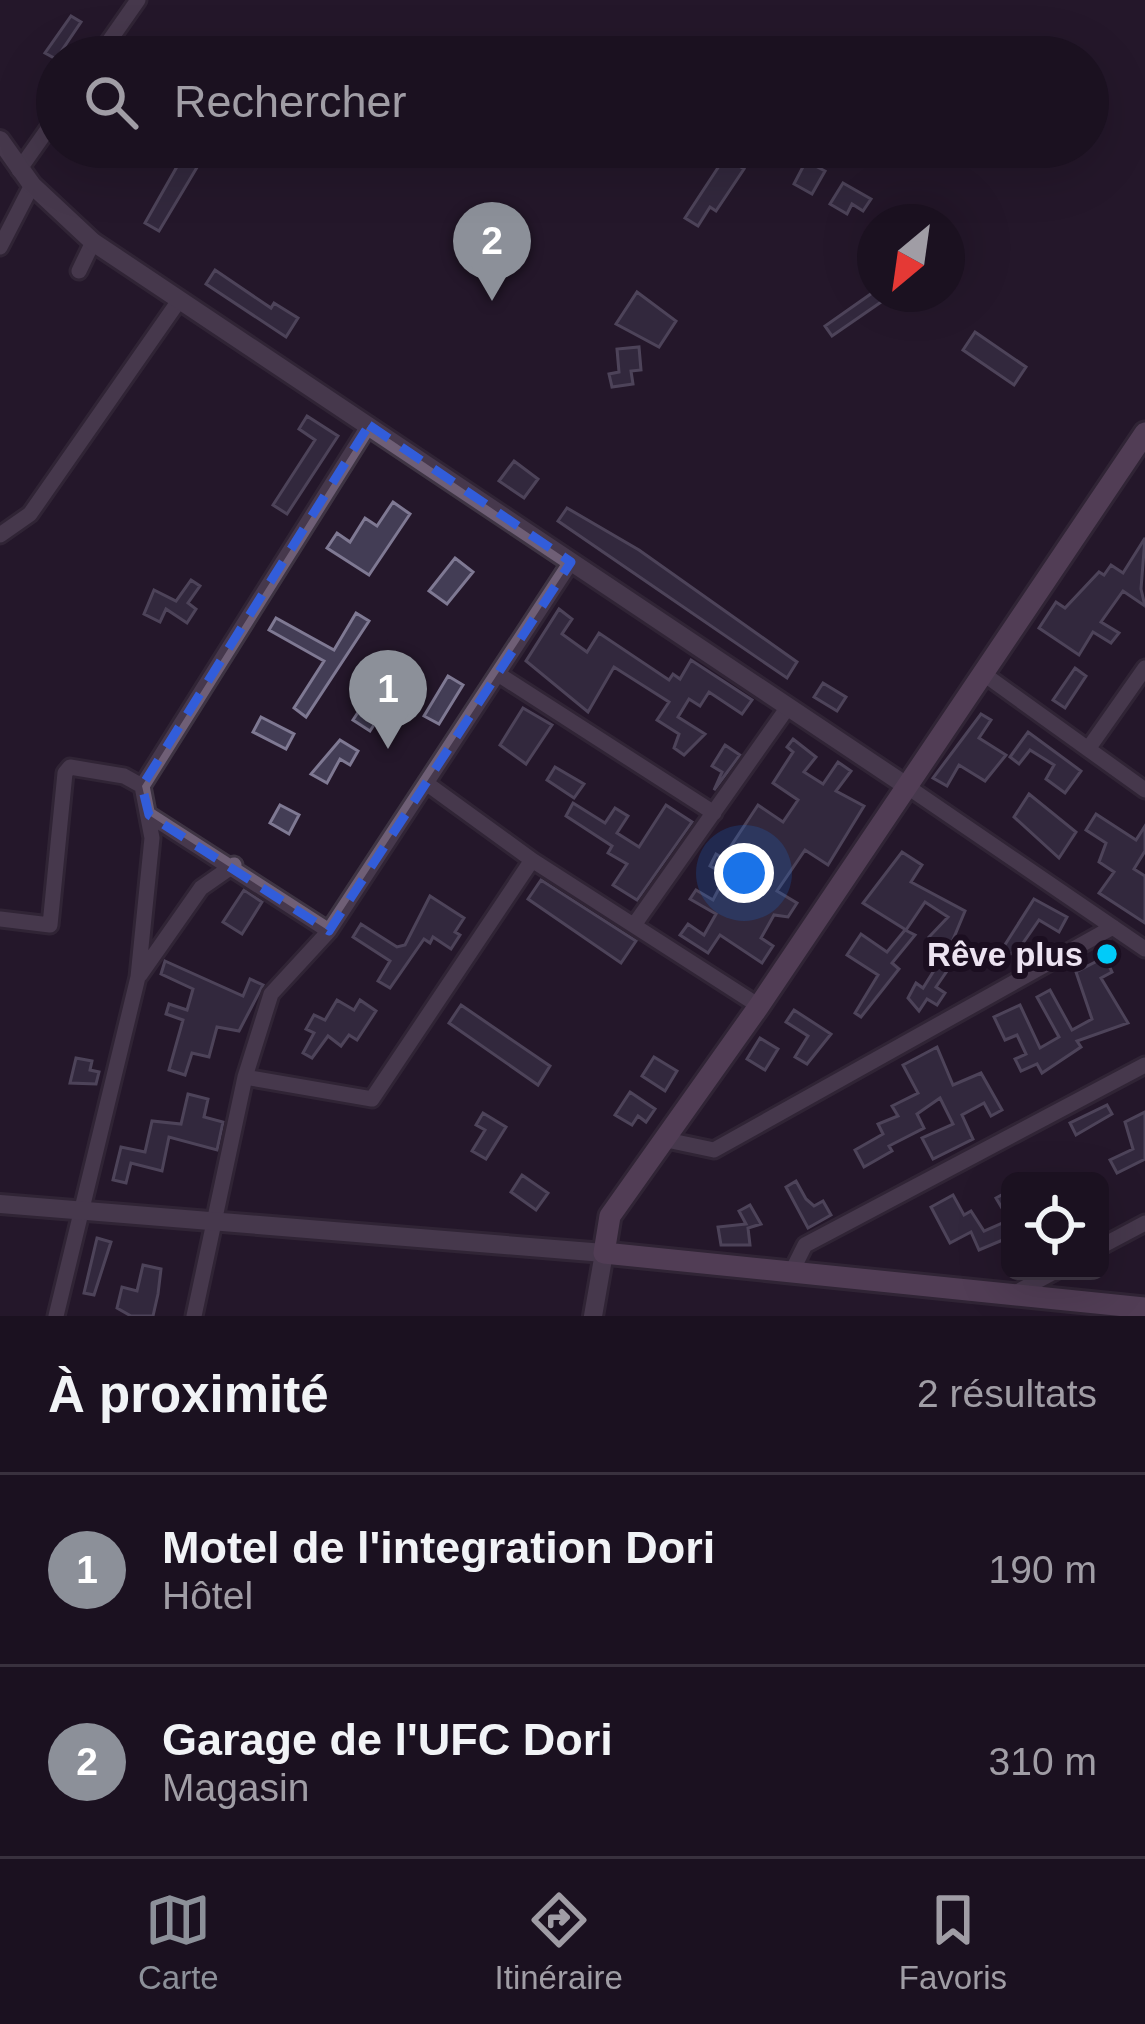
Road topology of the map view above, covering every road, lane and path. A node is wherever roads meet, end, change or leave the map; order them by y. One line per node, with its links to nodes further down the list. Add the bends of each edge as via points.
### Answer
1 (138, 0): 2 (street)
2 (113, 36)
3 (3, 150): 5 (street)
4 (36, 157): 5 (street)
5 (26, 177): 6 (street); 7 (street)
6 (92, 242): 8 (street); 9 (street)
7 (0, 247)
8 (79, 271)
9 (178, 302): 10 (street); 12 (street, via 30,514)
10 (369, 425): 13 (street); 21 (street)
11 (1145, 433): 15 (main road)
12 (0, 535)
13 (571, 562): 16 (street); 17 (street)
14 (1145, 668): 18 (street)
15 (981, 672): 18 (street); 20 (main road)
16 (498, 674): 19 (street); 23 (street)
17 (788, 707): 20 (street); 23 (street)
18 (1088, 749): 22 (street)
19 (426, 783): 25 (street); 30 (street)
20 (905, 785): 29 (street); 33 (main road)
21 (142, 786): 24 (street); 27 (street, via 70,766 50,925)
22 (1145, 790)
23 (714, 813): 28 (street)
24 (149, 814): 26 (street); 32 (street)
25 (532, 860): 28 (street); 35 (street, via 372,1099)
26 (234, 865): 30 (street); 32 (street, via 201,888)
27 (0, 919)
28 (634, 925): 33 (street)
29 (1113, 927): 31 (street); 36 (street, via 714,1150)
30 (329, 931): 35 (street, via 271,994)
31 (1145, 949)
32 (139, 977): 38 (street)
33 (759, 1006): 36 (main road)
34 (1145, 1065): 43 (street, via 806,1245)
35 (245, 1077): 39 (street)
36 (662, 1139): 42 (main road, via 610,1216)
37 (0, 1204): 38 (street)
38 (86, 1211): 39 (street); 47 (street)
39 (216, 1221): 42 (street); 48 (street)
40 (1145, 1223): 41 (street)
41 (1109, 1242)
42 (604, 1253): 43 (main road); 49 (street)
43 (794, 1268): 45 (main road)
44 (1039, 1280): 45 (street)
45 (1017, 1292): 46 (main road)
46 (1145, 1308)
47 (56, 1316)
48 (194, 1316)
49 (593, 1316)

